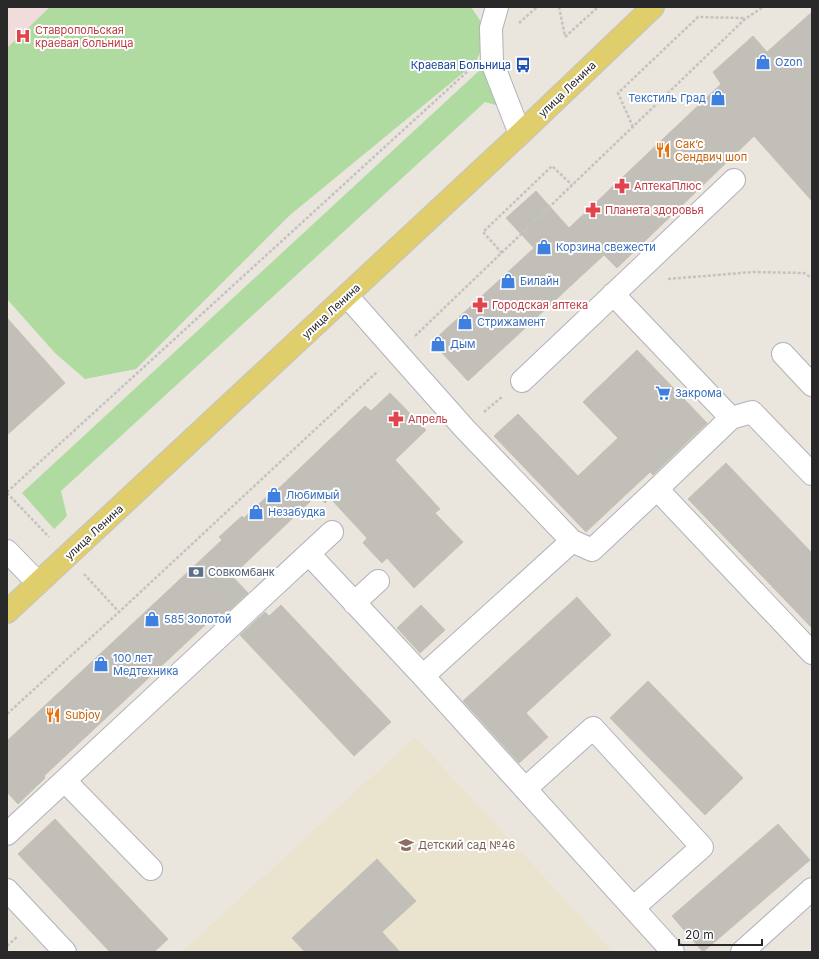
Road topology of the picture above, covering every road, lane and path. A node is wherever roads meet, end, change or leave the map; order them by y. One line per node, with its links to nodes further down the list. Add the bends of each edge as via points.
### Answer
1 (497, 7): 8 (street, via 491,28 492,62)
2 (559, 7): 3 (path, via 566,37)
3 (598, 7)
4 (653, 7): 8 (main road, улица Ленина)
5 (745, 18): 7 (path, via 698,17 618,93)
6 (454, 84): 22 (path)
7 (633, 126)
8 (520, 134): 14 (main road, улица Ленина)
9 (734, 180): 13 (street)
10 (572, 185): 11 (path, via 552,166 483,232)
11 (502, 253)
12 (812, 278): 13 (path, via 804,273 753,272)
13 (619, 288): 16 (street); 18 (street)
14 (347, 296): 19 (street); 28 (main road, улица Ленина)
15 (783, 354): 17 (street)
16 (522, 381): 19 (path)
17 (812, 385)
18 (731, 418): 20 (street, via 752,412); 21 (street)
19 (464, 428): 24 (street)
20 (812, 474)
21 (657, 489): 24 (street, via 592,550); 31 (street)
22 (7, 492)
23 (332, 532): 26 (street)
24 (572, 541): 32 (street)
25 (7, 551): 28 (street)
26 (309, 554): 29 (street); 33 (street)
27 (378, 581): 29 (street)
28 (38, 583): 30 (main road, улица Ленина)
29 (354, 603): 32 (street)
30 (7, 612)
31 (812, 653)
32 (423, 676): 34 (street)
33 (65, 781): 35 (street); 36 (street)
34 (525, 789): 39 (street); 39 (street, via 593,728 702,847)
35 (7, 834)
36 (151, 870)
37 (7, 890): 40 (street)
38 (812, 890): 42 (street)
39 (633, 908): 41 (street)
40 (65, 952)
41 (673, 952)
42 (742, 952)

